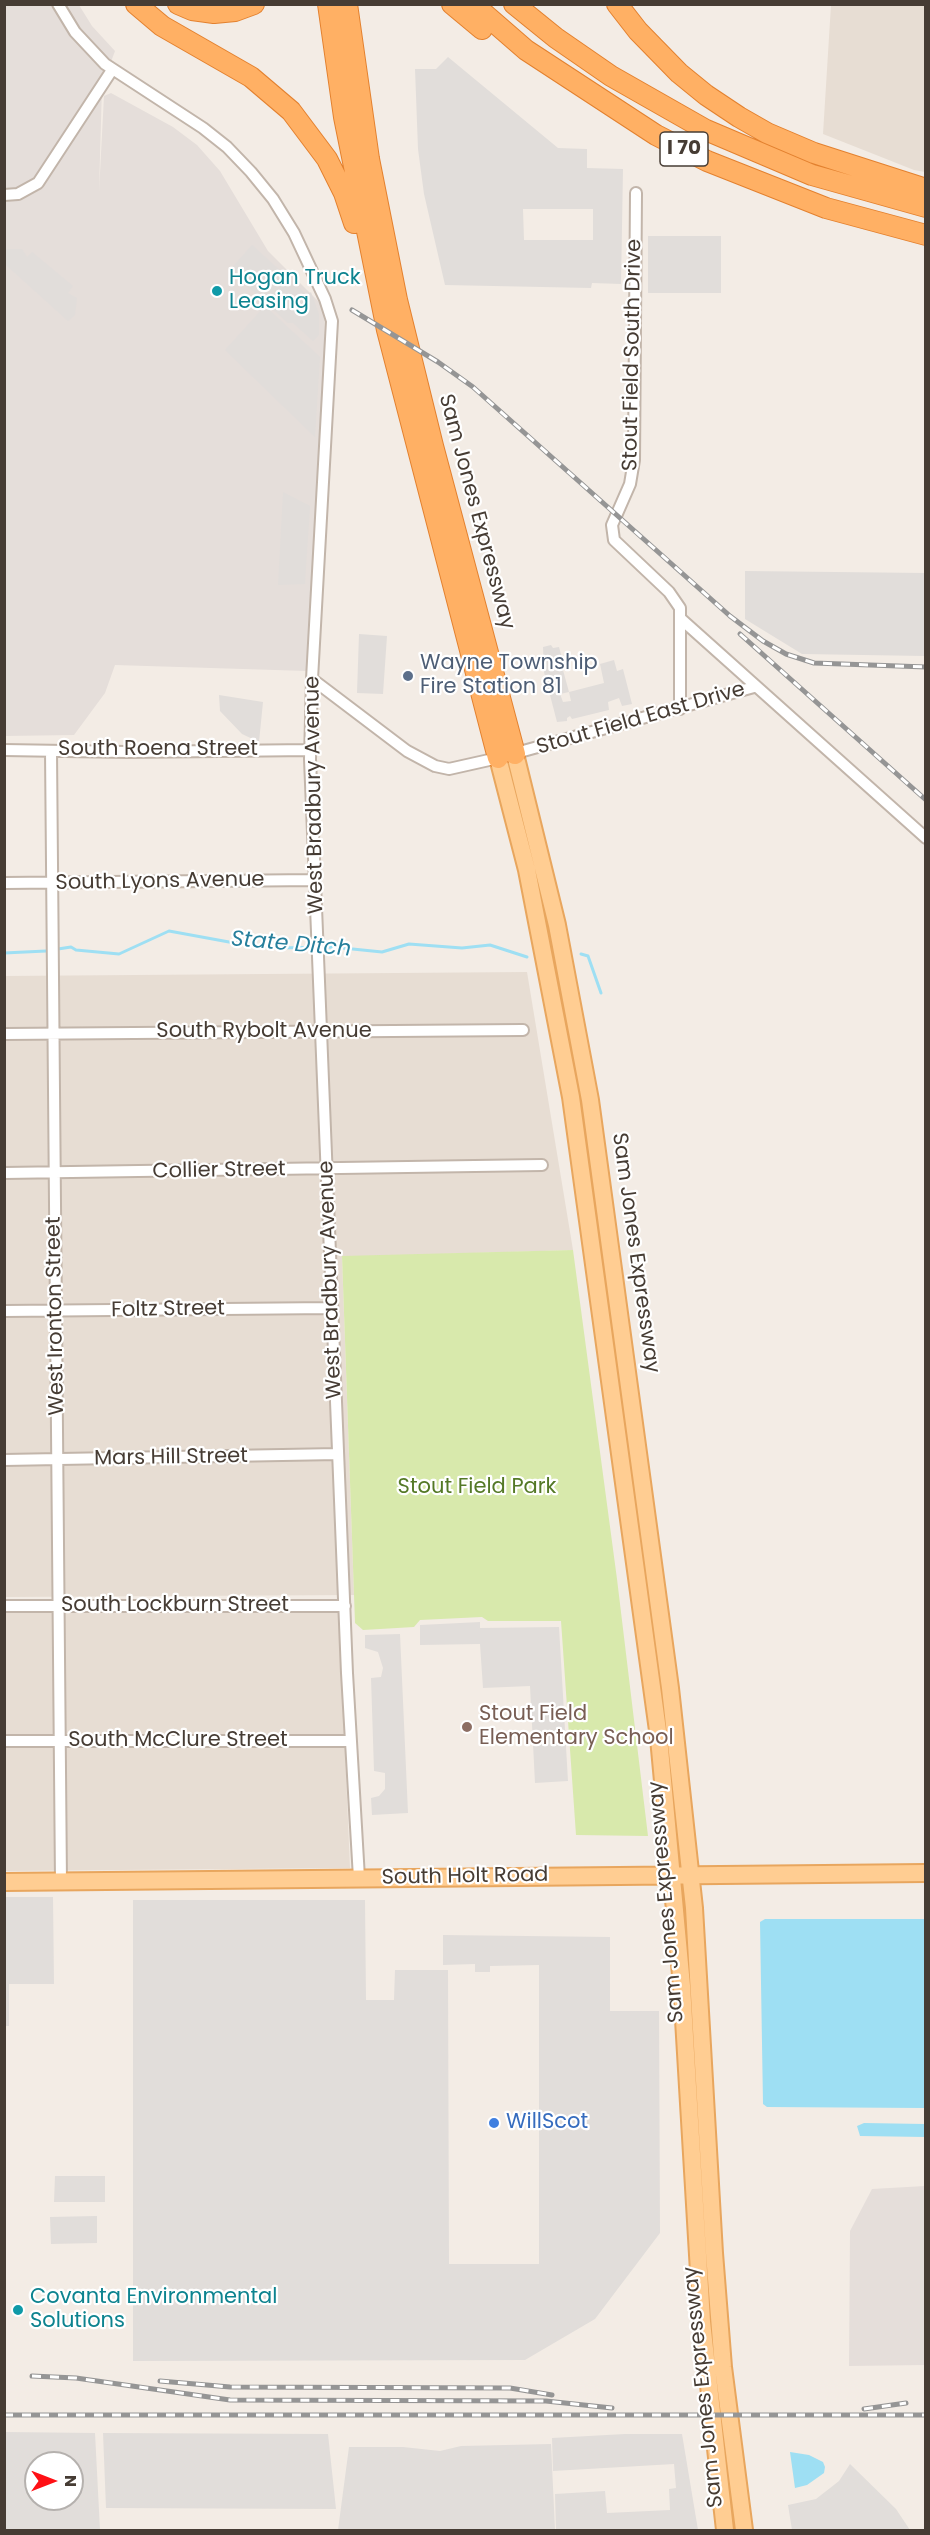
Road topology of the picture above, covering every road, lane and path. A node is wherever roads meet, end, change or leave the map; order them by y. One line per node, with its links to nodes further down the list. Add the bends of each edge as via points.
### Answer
1 (58, 4): 11 (street, West Bradbury Avenue, via 86,46)
2 (136, 4): 18 (highway, via 162,26 250,77 297,118 322,150 338,181)
3 (178, 4): 4 (highway, via 218,13)
4 (254, 4)
5 (328, 4): 18 (highway, Sam Jones Expressway, via 344,117)
6 (346, 4): 26 (highway, Sam Jones Expressway, via 369,159 397,300)
7 (452, 4): 12 (highway, via 540,73)
8 (473, 4): 12 (highway, I 70, via 526,50)
9 (514, 4): 16 (highway, I 70, via 611,76 706,130 812,175)
10 (617, 4): 13 (highway, via 667,62 733,114 814,153)
11 (112, 70): 15 (street, via 38,183 18,194); 20 (street, West Bradbury Avenue, via 189,117 240,159 283,214 328,307 333,333)
12 (575, 82): 17 (highway, I 70, via 656,135 731,172 826,208)
13 (926, 189)
14 (636, 193): 19 (street, Stout Field South Drive, via 634,460 630,484 612,525 614,540 673,596)
15 (4, 195)
16 (926, 207)
17 (926, 235)
18 (378, 292): 26 (highway, Sam Jones Expressway, via 411,427)
19 (681, 619): 21 (street); 22 (street)
20 (312, 679): 24 (street, West Bradbury Avenue); 26 (street, Stout Field East Drive, via 393,742 435,766 456,769)
21 (754, 687): 22 (street, Stout Field East Drive); 27 (street, Stout Field East Drive)
22 (680, 709): 26 (street, Stout Field East Drive)
23 (4, 750): 25 (street, South Roena Street)
24 (311, 750): 25 (street, South Roena Street); 28 (street, West Bradbury Avenue)
25 (51, 751): 29 (street, West Ironton Street)
26 (507, 756): 52 (main road, Sam Jones Expressway, via 571,1097 659,1738); 53 (main road, Sam Jones Expressway, via 559,936 590,1100 670,1688)
27 (926, 838)
28 (315, 880): 29 (street, South Lyons Avenue); 32 (street, West Bradbury Avenue)
29 (50, 883): 30 (street, South Lyons Avenue); 33 (street, West Ironton Street)
30 (4, 884)
31 (523, 1030): 32 (street, South Rybolt Avenue)
32 (320, 1031): 33 (street, South Rybolt Avenue); 36 (street, West Bradbury Avenue)
33 (53, 1033): 34 (street, South Rybolt Avenue); 38 (street, West Ironton Street)
34 (4, 1034)
35 (542, 1165): 36 (street, Collier Street)
36 (326, 1169): 38 (street, Collier Street); 39 (street, West Bradbury Avenue)
37 (4, 1173): 38 (street, Collier Street)
38 (54, 1173): 41 (street, West Ironton Street)
39 (332, 1308): 41 (street, Foltz Street); 42 (street, West Bradbury Avenue)
40 (4, 1311): 41 (street, Foltz Street)
41 (57, 1311): 44 (street, West Ironton Street)
42 (338, 1454): 44 (street, Mars Hill Street); 47 (street, West Bradbury Avenue)
43 (4, 1460): 44 (street, Mars Hill Street)
44 (58, 1460): 46 (street, West Ironton Street)
45 (4, 1606): 46 (street, South Lockburn Street)
46 (59, 1606): 47 (street, South Lockburn Street); 49 (street, West Ironton Street)
47 (345, 1606): 50 (street, West Bradbury Avenue)
48 (4, 1741): 49 (street, South McClure Street)
49 (60, 1741): 50 (street, South McClure Street); 55 (street, West Ironton Street)
50 (351, 1741): 54 (street, West Bradbury Avenue)
51 (926, 1873): 53 (main road, South Holt Road)
52 (673, 1875): 53 (main road, South Holt Road); 54 (main road, South Holt Road); 57 (main road, Sam Jones Expressway, via 702,2322)
53 (691, 1875): 58 (main road, Sam Jones Expressway, via 715,2274)
54 (359, 1878): 55 (main road, South Holt Road)
55 (61, 1881): 56 (main road, South Holt Road)
56 (4, 1882)
57 (725, 2530)
58 (744, 2530)

